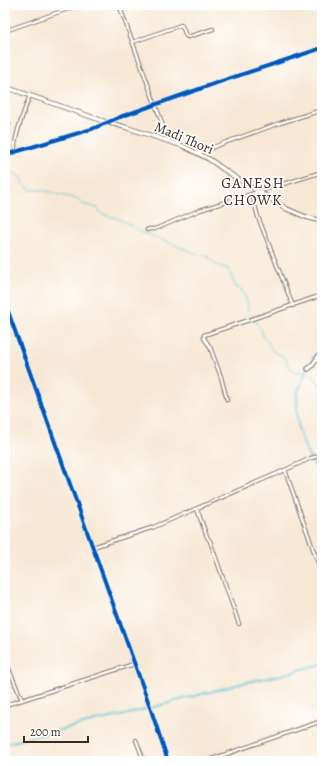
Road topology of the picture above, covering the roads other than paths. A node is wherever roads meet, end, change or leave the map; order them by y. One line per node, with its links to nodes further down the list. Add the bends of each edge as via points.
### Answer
1 (79, 5): 4 (street)
2 (119, 5): 5 (street)
3 (213, 29): 5 (street, via 188,37 180,25)
4 (5, 31)
5 (133, 42): 9 (street)
6 (322, 48): 9 (street)
7 (5, 89): 8 (main road, Madi Thori)
8 (30, 95): 12 (main road, Madi Thori); 15 (street, via 20,125)
9 (156, 104): 12 (street); 14 (street)
10 (322, 110): 16 (street)
11 (5, 122): 13 (street, via 9,124)
12 (106, 122): 14 (main road, Madi Thori); 15 (street, via 92,129)
13 (5, 138)
14 (169, 142): 16 (main road, Madi Thori)
15 (15, 152): 17 (street)
16 (198, 153): 19 (main road, Madi Thori)
17 (5, 155)
18 (322, 172): 19 (street)
19 (258, 192): 20 (street); 21 (main road, Madi Thori, via 287,209)
20 (252, 194): 22 (street); 25 (street, via 258,217)
21 (322, 221)
22 (147, 230)
23 (322, 295): 25 (street)
24 (5, 303): 32 (street)
25 (293, 306): 28 (street, via 204,335 221,377)
26 (322, 351): 27 (main road)
27 (308, 369)
28 (227, 400)
29 (322, 455): 30 (street)
30 (285, 470): 31 (street); 33 (street)
31 (197, 509): 32 (street); 34 (street)
32 (92, 548): 36 (street)
33 (322, 574)
34 (239, 624)
35 (5, 660): 37 (street)
36 (134, 664): 37 (street); 42 (street)
37 (22, 700): 38 (street)
38 (5, 705)
39 (322, 721): 43 (street)
40 (136, 740): 41 (street)
41 (144, 761)
42 (168, 761)
43 (206, 761)

